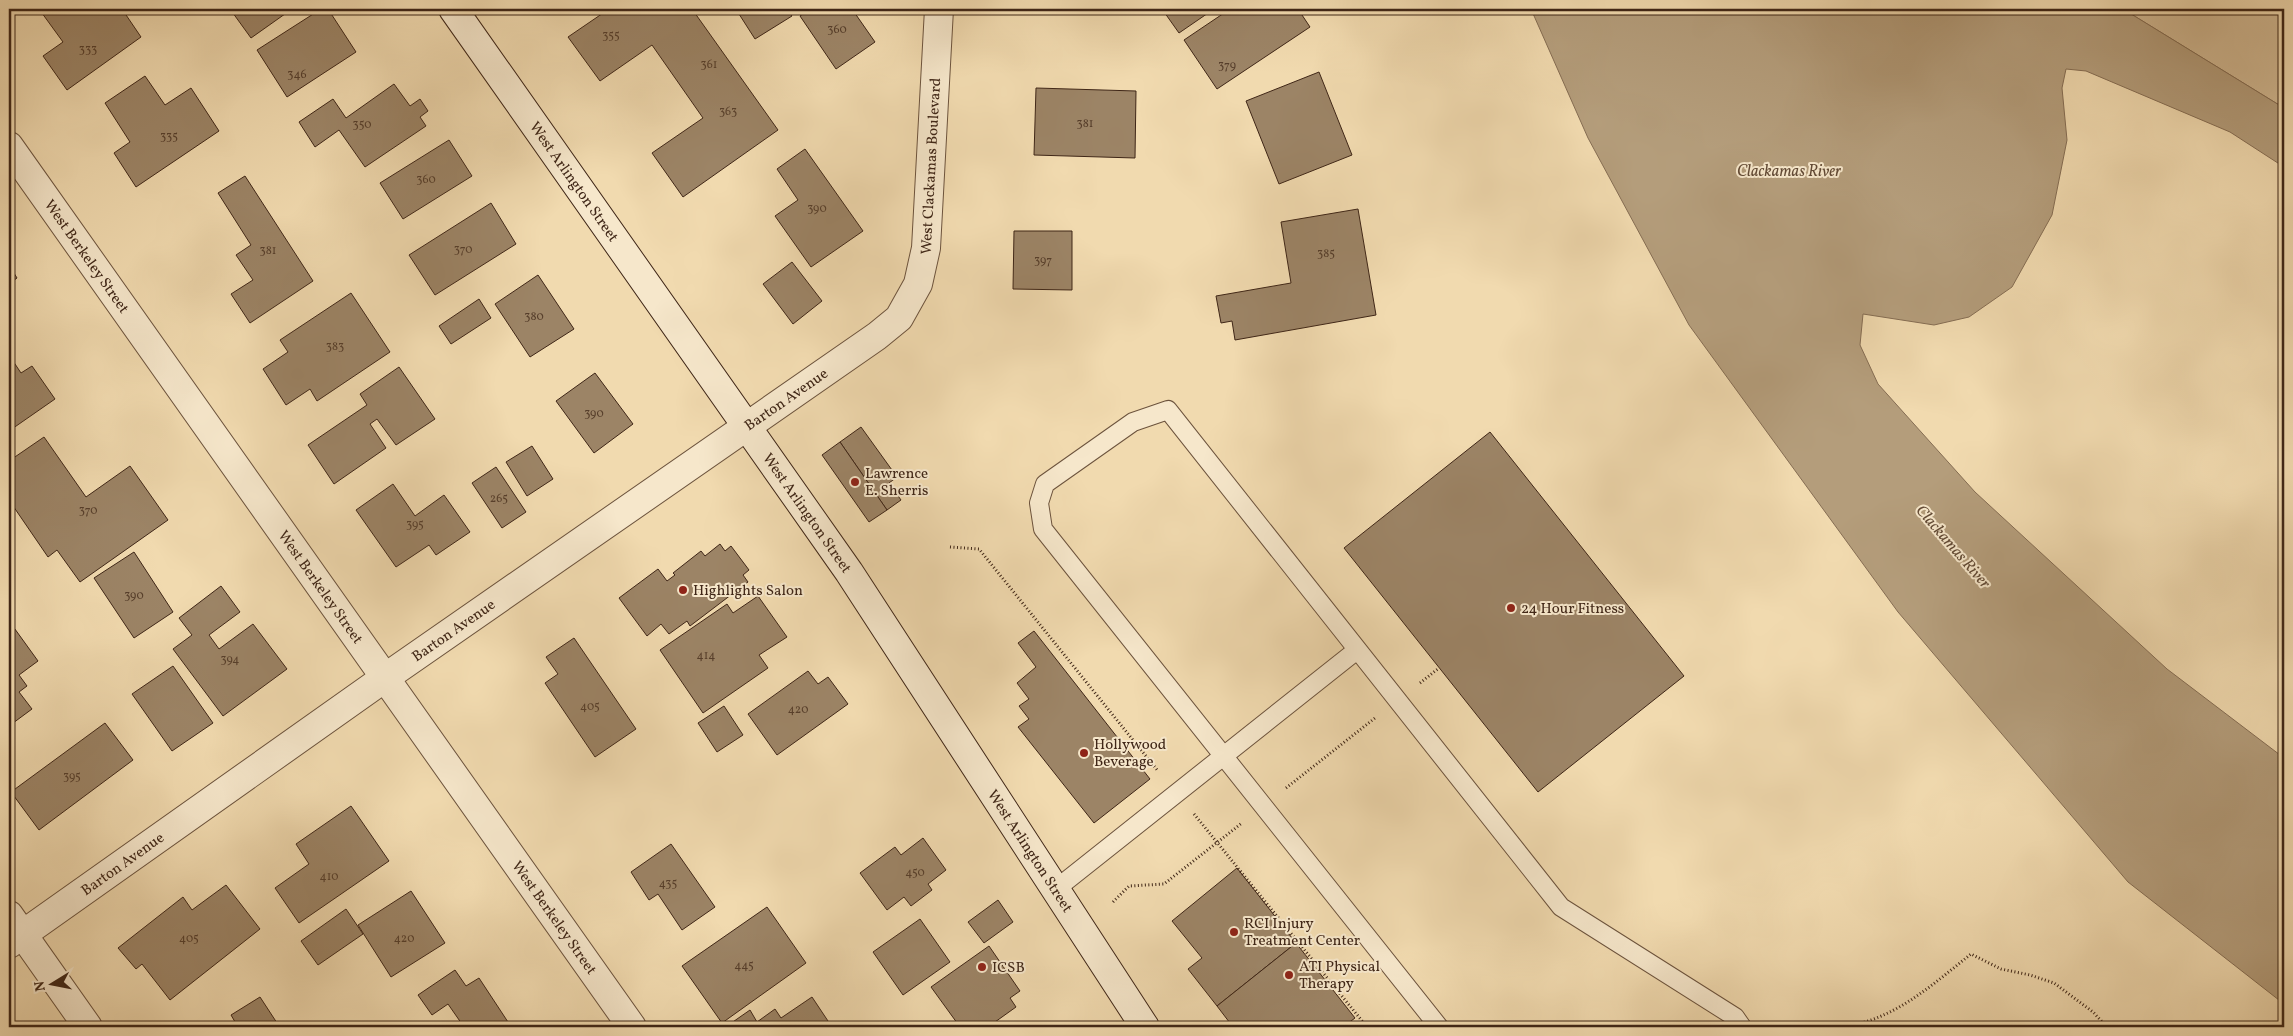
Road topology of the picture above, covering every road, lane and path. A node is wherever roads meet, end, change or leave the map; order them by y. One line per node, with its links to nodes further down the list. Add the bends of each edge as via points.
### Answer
1 (453, 9): 5 (street, West Arlington Street)
2 (939, 9): 4 (street, West Clackamas Boulevard, via 926,248 918,284)
3 (9, 146): 7 (street, West Berkeley Street)
4 (899, 318): 5 (street, Barton Avenue)
5 (747, 427): 7 (street, Barton Avenue); 9 (street, West Arlington Street, via 849,572)
6 (1357, 650): 8 (lane); 8 (lane, via 1168,410 1133,422 1045,484 1039,503 1043,528); 15 (lane, via 1561,907 1735,1017)
7 (386, 677): 10 (street, Barton Avenue); 12 (street, West Berkeley Street)
8 (1224, 755): 9 (lane); 14 (lane)
9 (1056, 889): 13 (street, West Arlington Street)
10 (13, 931): 11 (street)
11 (88, 1027)
12 (632, 1027)
13 (1146, 1027)
14 (1439, 1027)
15 (1742, 1027)
16 (1840, 1027): 17 (path, via 1863,1023 1896,1009 1918,996 1971,954 2001,969 2054,983 2093,1012)
17 (2107, 1027)

